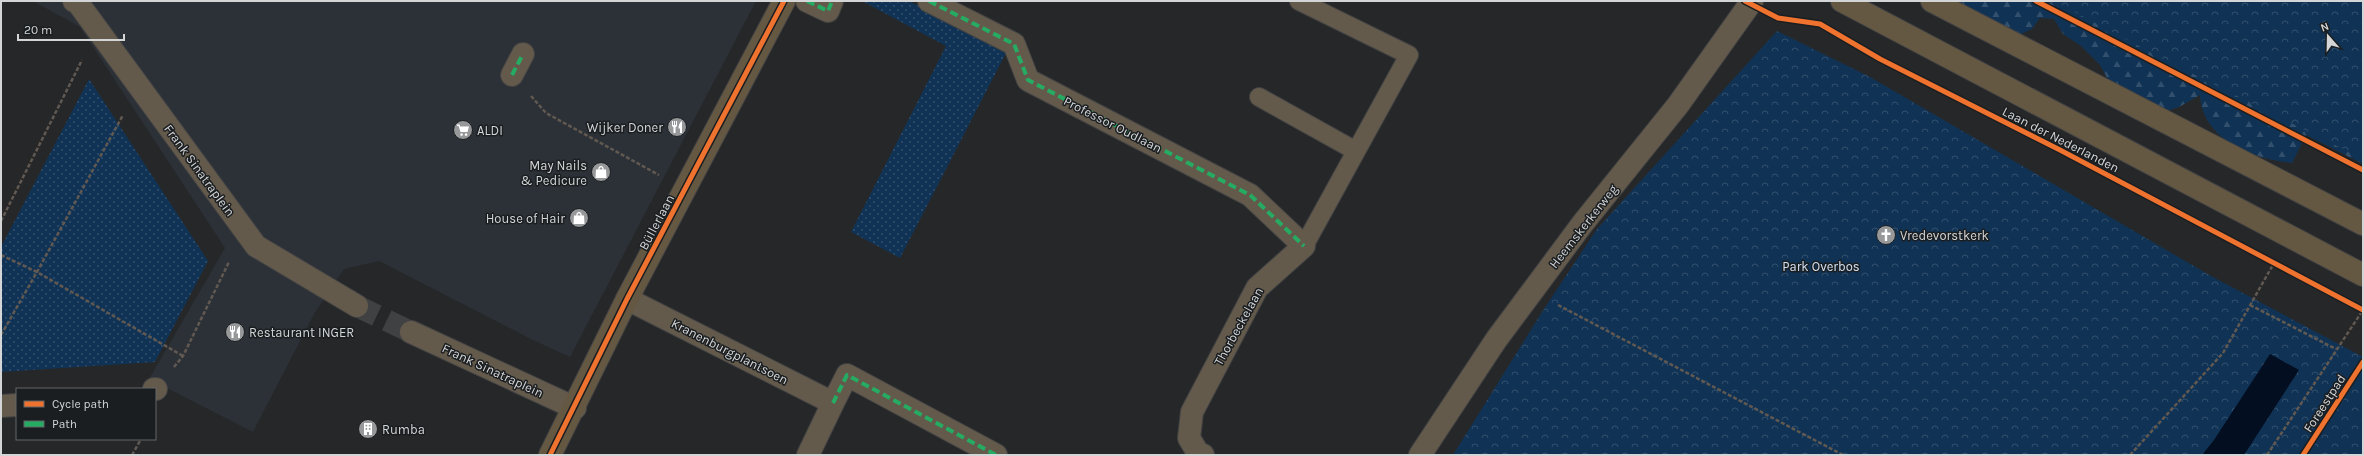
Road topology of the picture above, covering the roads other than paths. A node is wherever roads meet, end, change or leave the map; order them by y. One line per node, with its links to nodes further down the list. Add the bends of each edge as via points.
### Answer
1 (74, 1): 18 (street, Frank Sinatraplein, via 78,3 256,246)
2 (784, 1): 17 (main road, Büllerlaan)
3 (807, 1): 4 (street, via 828,11)
4 (832, 1)
5 (929, 1): 15 (street, Professor Oudlaan, via 1014,44 1028,80 1250,195)
6 (1299, 1): 13 (lane, Thorbeckelaan, via 1409,55)
7 (1752, 1): 28 (street, Heemskerkerweg, via 1678,105 1583,223 1496,340)
8 (1842, 1): 16 (main road, Laan der Nederlanden)
9 (1932, 1): 14 (main road)
10 (523, 54): 11 (street)
11 (512, 75)
12 (1259, 97): 13 (lane)
13 (1356, 151): 15 (lane, Thorbeckelaan)
14 (2363, 224)
15 (1304, 246): 24 (street, Thorbeckelaan, via 1257,288 1192,412 1189,438)
16 (2363, 275)
17 (627, 299): 20 (street, Kranenburgplantsoen); 23 (main road, Büllerlaan)
18 (357, 306)
19 (410, 332): 23 (street, Frank Sinatraplein)
20 (833, 403): 26 (street); 27 (street, via 847,375)
21 (16, 405): 22 (street)
22 (1, 406)
23 (575, 408): 25 (main road, Büllerlaan)
24 (1199, 454)
25 (550, 455)
26 (808, 455)
27 (996, 455)
28 (1420, 455)

